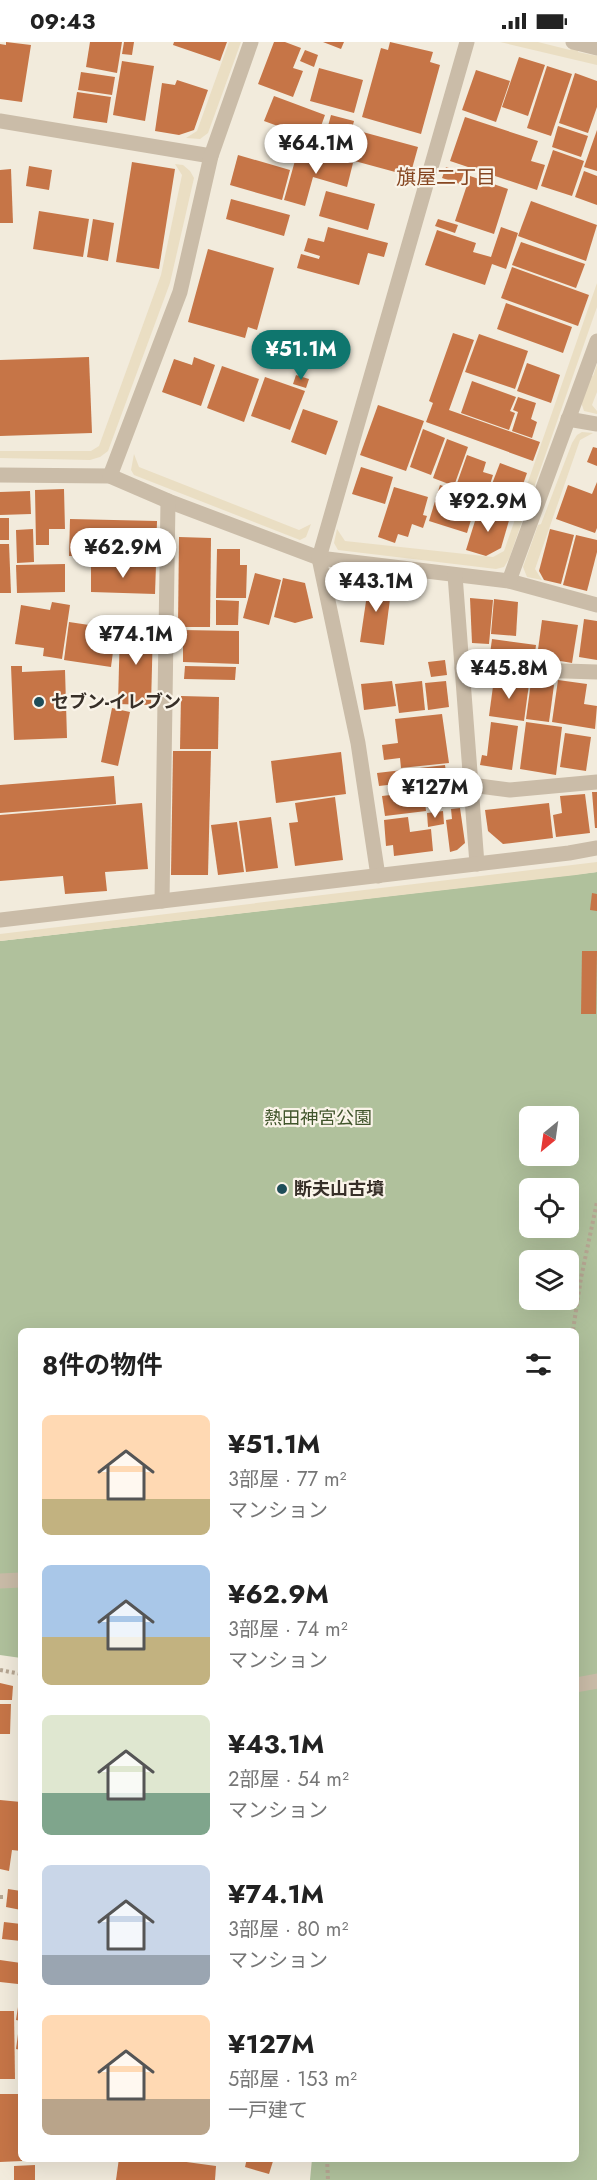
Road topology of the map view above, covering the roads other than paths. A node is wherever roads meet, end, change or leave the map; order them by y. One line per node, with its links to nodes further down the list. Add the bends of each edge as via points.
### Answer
1 (251, 42): 6 (street)
2 (467, 42): 13 (street)
3 (573, 42): 4 (street)
4 (597, 48)
5 (0, 121): 6 (street)
6 (211, 156): 11 (street, via 180,292)
7 (597, 341): 8 (street)
8 (568, 419): 9 (street); 15 (street)
9 (597, 424)
10 (0, 475): 11 (street)
11 (110, 477): 12 (street)
12 (168, 501): 13 (street); 24 (street)
13 (319, 558): 14 (street); 23 (street, via 358,743)
14 (455, 575): 15 (street); 17 (street)
15 (509, 581): 16 (street)
16 (597, 604)
17 (462, 668): 18 (street); 20 (street)
18 (597, 672)
19 (597, 782): 20 (street, via 510,790)
20 (471, 785): 22 (street)
21 (597, 848): 22 (street)
22 (477, 864): 23 (street)
23 (378, 876): 24 (street)
24 (162, 901): 25 (street)
25 (0, 920)
26 (18, 1580): 27 (street)
27 (0, 1581)
28 (597, 1681): 29 (street)
29 (579, 1685)

